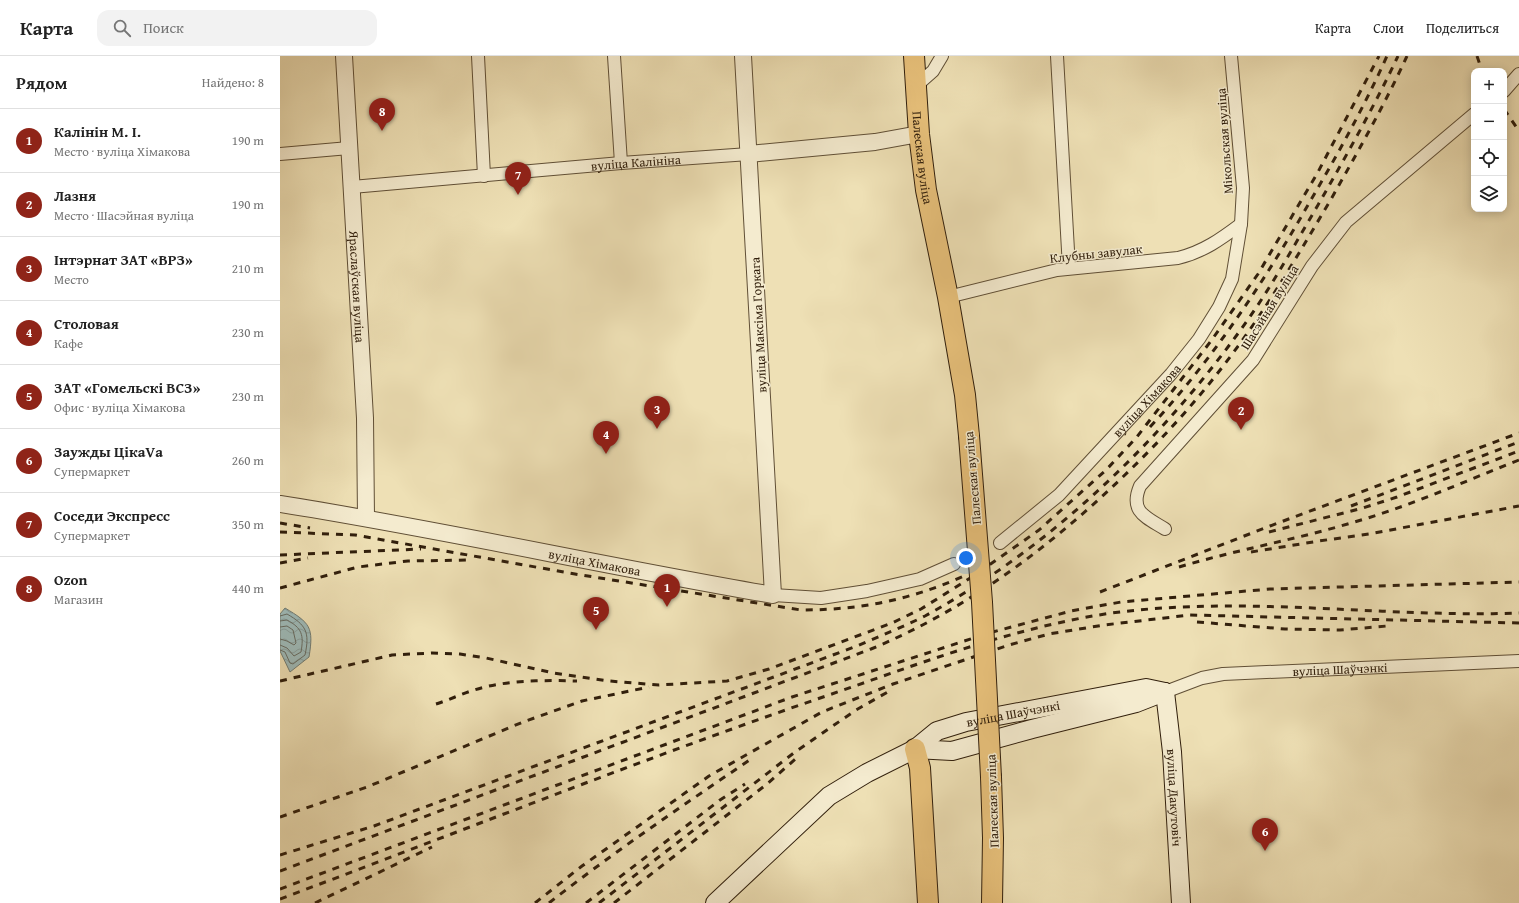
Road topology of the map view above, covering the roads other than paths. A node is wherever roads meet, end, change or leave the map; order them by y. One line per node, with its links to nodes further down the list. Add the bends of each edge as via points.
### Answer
1 (344, 56): 14 (street, Яраслаўская вуліца)
2 (478, 56): 18 (street)
3 (614, 56): 17 (street)
4 (743, 56): 16 (street, вуліца Максіма Горкага)
5 (914, 56): 10 (main road, Палеская вуліца)
6 (941, 56): 10 (street, via 932,71)
7 (1057, 56): 21 (street)
8 (1231, 56): 20 (street, Мікольская вуліца, via 1243,188)
9 (1519, 74): 11 (street)
10 (916, 86): 13 (main road, Палеская вуліца)
11 (1507, 88)
12 (1471, 117): 25 (street, Шасэйная вуліца, via 1346,222 1312,266 1253,360 1140,486 1135,498 1138,510)
13 (919, 134): 16 (street, вуліца Калініна, via 875,142); 22 (main road, Палеская вуліца, via 926,190)
14 (349, 148): 15 (street); 19 (street, Яраслаўская вуліца)
15 (280, 154)
16 (749, 154): 17 (street, вуліца Калініна); 28 (street, вуліца Максіма Горкага)
17 (621, 162): 18 (street, вуліца Калініна)
18 (484, 176): 19 (street, вуліца Калініна)
19 (352, 187): 24 (street, Яраслаўская вуліца, via 365,418)
20 (1241, 224): 21 (street, Клубны завулак, via 1216,243 1193,255); 26 (street, вуліца Хімакова, via 1232,279 1219,307 1199,339 1171,374 1059,495)
21 (1069, 268): 22 (street, Клубны завулак)
22 (948, 296): 38 (main road, Палеская вуліца, bridge, via 965,395 982,602 991,777)
23 (280, 504): 24 (street, вуліца Хімакова)
24 (366, 517): 28 (street, вуліца Хімакова)
25 (1165, 529)
26 (1000, 543)
27 (954, 564): 28 (street, вуліца Хімакова, via 920,579 867,591 821,598)
28 (773, 595)
29 (1519, 662): 30 (street, вуліца Шаўчэнкі, via 1223,674 1202,678)
30 (1165, 692): 31 (main road, вуліца Шаўчэнкі); 32 (main road, вуліца Шаўчэнкі, via 1146,688); 33 (main road, вуліца Дакутовіч)
31 (1136, 703): 33 (main road, вуліца Шаўчэнкі, via 1155,708); 34 (main road, вуліца Шаўчэнкі)
32 (1049, 706): 34 (main road); 35 (main road, вуліца Шаўчэнкі, via 966,722 937,731)
33 (1168, 721): 39 (main road, вуліца Дакутовіч)
34 (1053, 724): 35 (main road, вуліца Шаўчэнкі, via 952,751)
35 (915, 749): 36 (main road, вуліца Шаўчэнкі, via 829,796); 37 (main road, via 920,768)
36 (715, 903)
37 (928, 903)
38 (992, 903)
39 (1181, 903)

